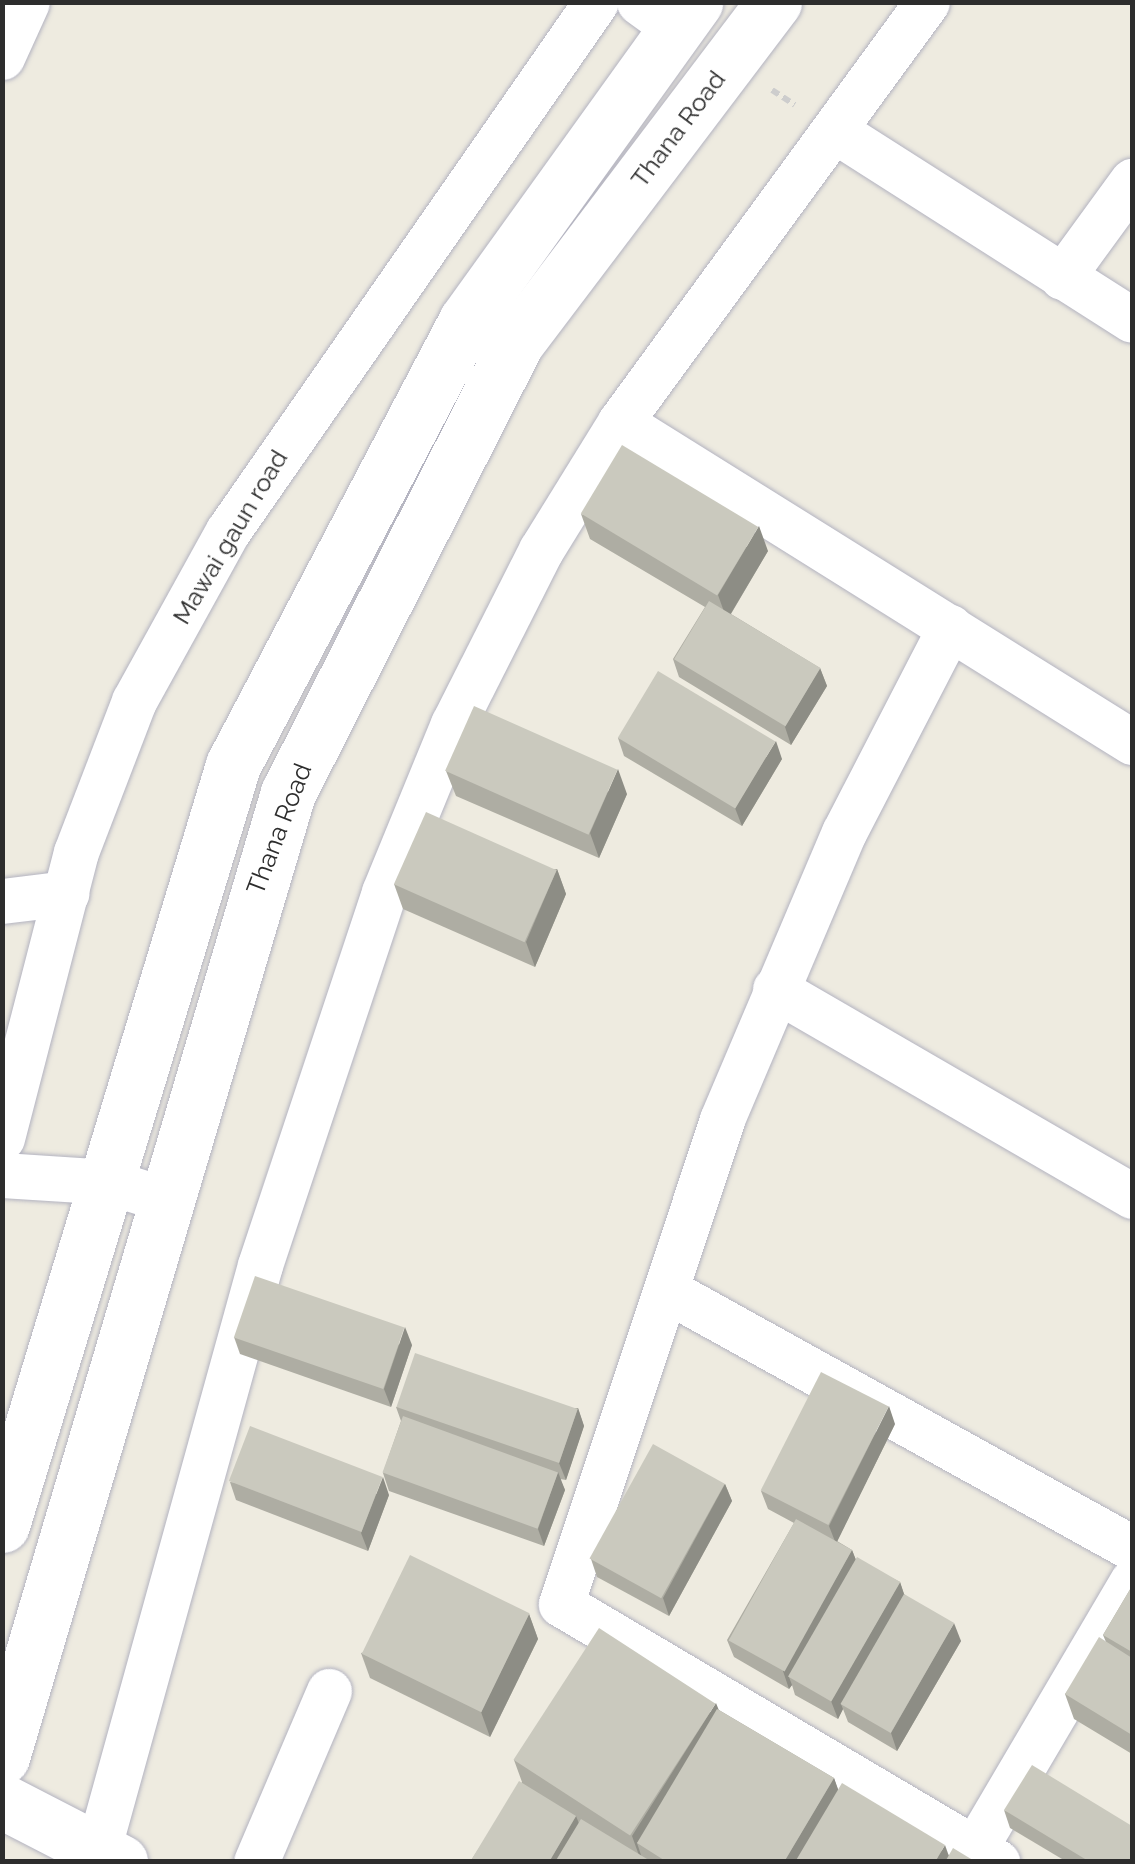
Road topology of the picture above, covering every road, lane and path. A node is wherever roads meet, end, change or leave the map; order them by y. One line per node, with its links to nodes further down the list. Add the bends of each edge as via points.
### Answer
1 (27, 2): 6 (street)
2 (596, 2): 15 (street, Mawai gaun road, via 228,531 134,701)
3 (774, 2): 7 (street, Thana Road)
4 (927, 2): 8 (street)
5 (670, 11): 20 (street, via 466,320 232,765)
6 (2, 58)
7 (730, 62): 8 (path); 22 (street, Thana Road, via 516,342 288,793)
8 (834, 130): 10 (street); 12 (street)
9 (1132, 182): 10 (street)
10 (1062, 277): 11 (street)
11 (1132, 320)
12 (620, 422): 13 (street); 31 (street, via 523,585 384,892 260,1266)
13 (950, 627): 14 (street); 17 (street)
14 (1132, 742)
15 (67, 893): 16 (street); 18 (street, Mawai gaun road)
16 (2, 901)
17 (775, 989): 21 (street); 23 (street)
18 (2, 1138)
19 (2, 1175): 20 (street)
20 (109, 1182): 22 (street); 24 (street)
21 (1132, 1196)
22 (170, 1200): 28 (street, Thana Road)
23 (668, 1291): 25 (street); 30 (street, via 561,1604)
24 (2, 1524)
25 (1132, 1548)
26 (1132, 1581): 30 (street)
27 (329, 1691): 32 (street)
28 (2, 1757)
29 (2, 1801): 31 (street)
30 (986, 1855)
31 (109, 1856)
32 (256, 1862)

